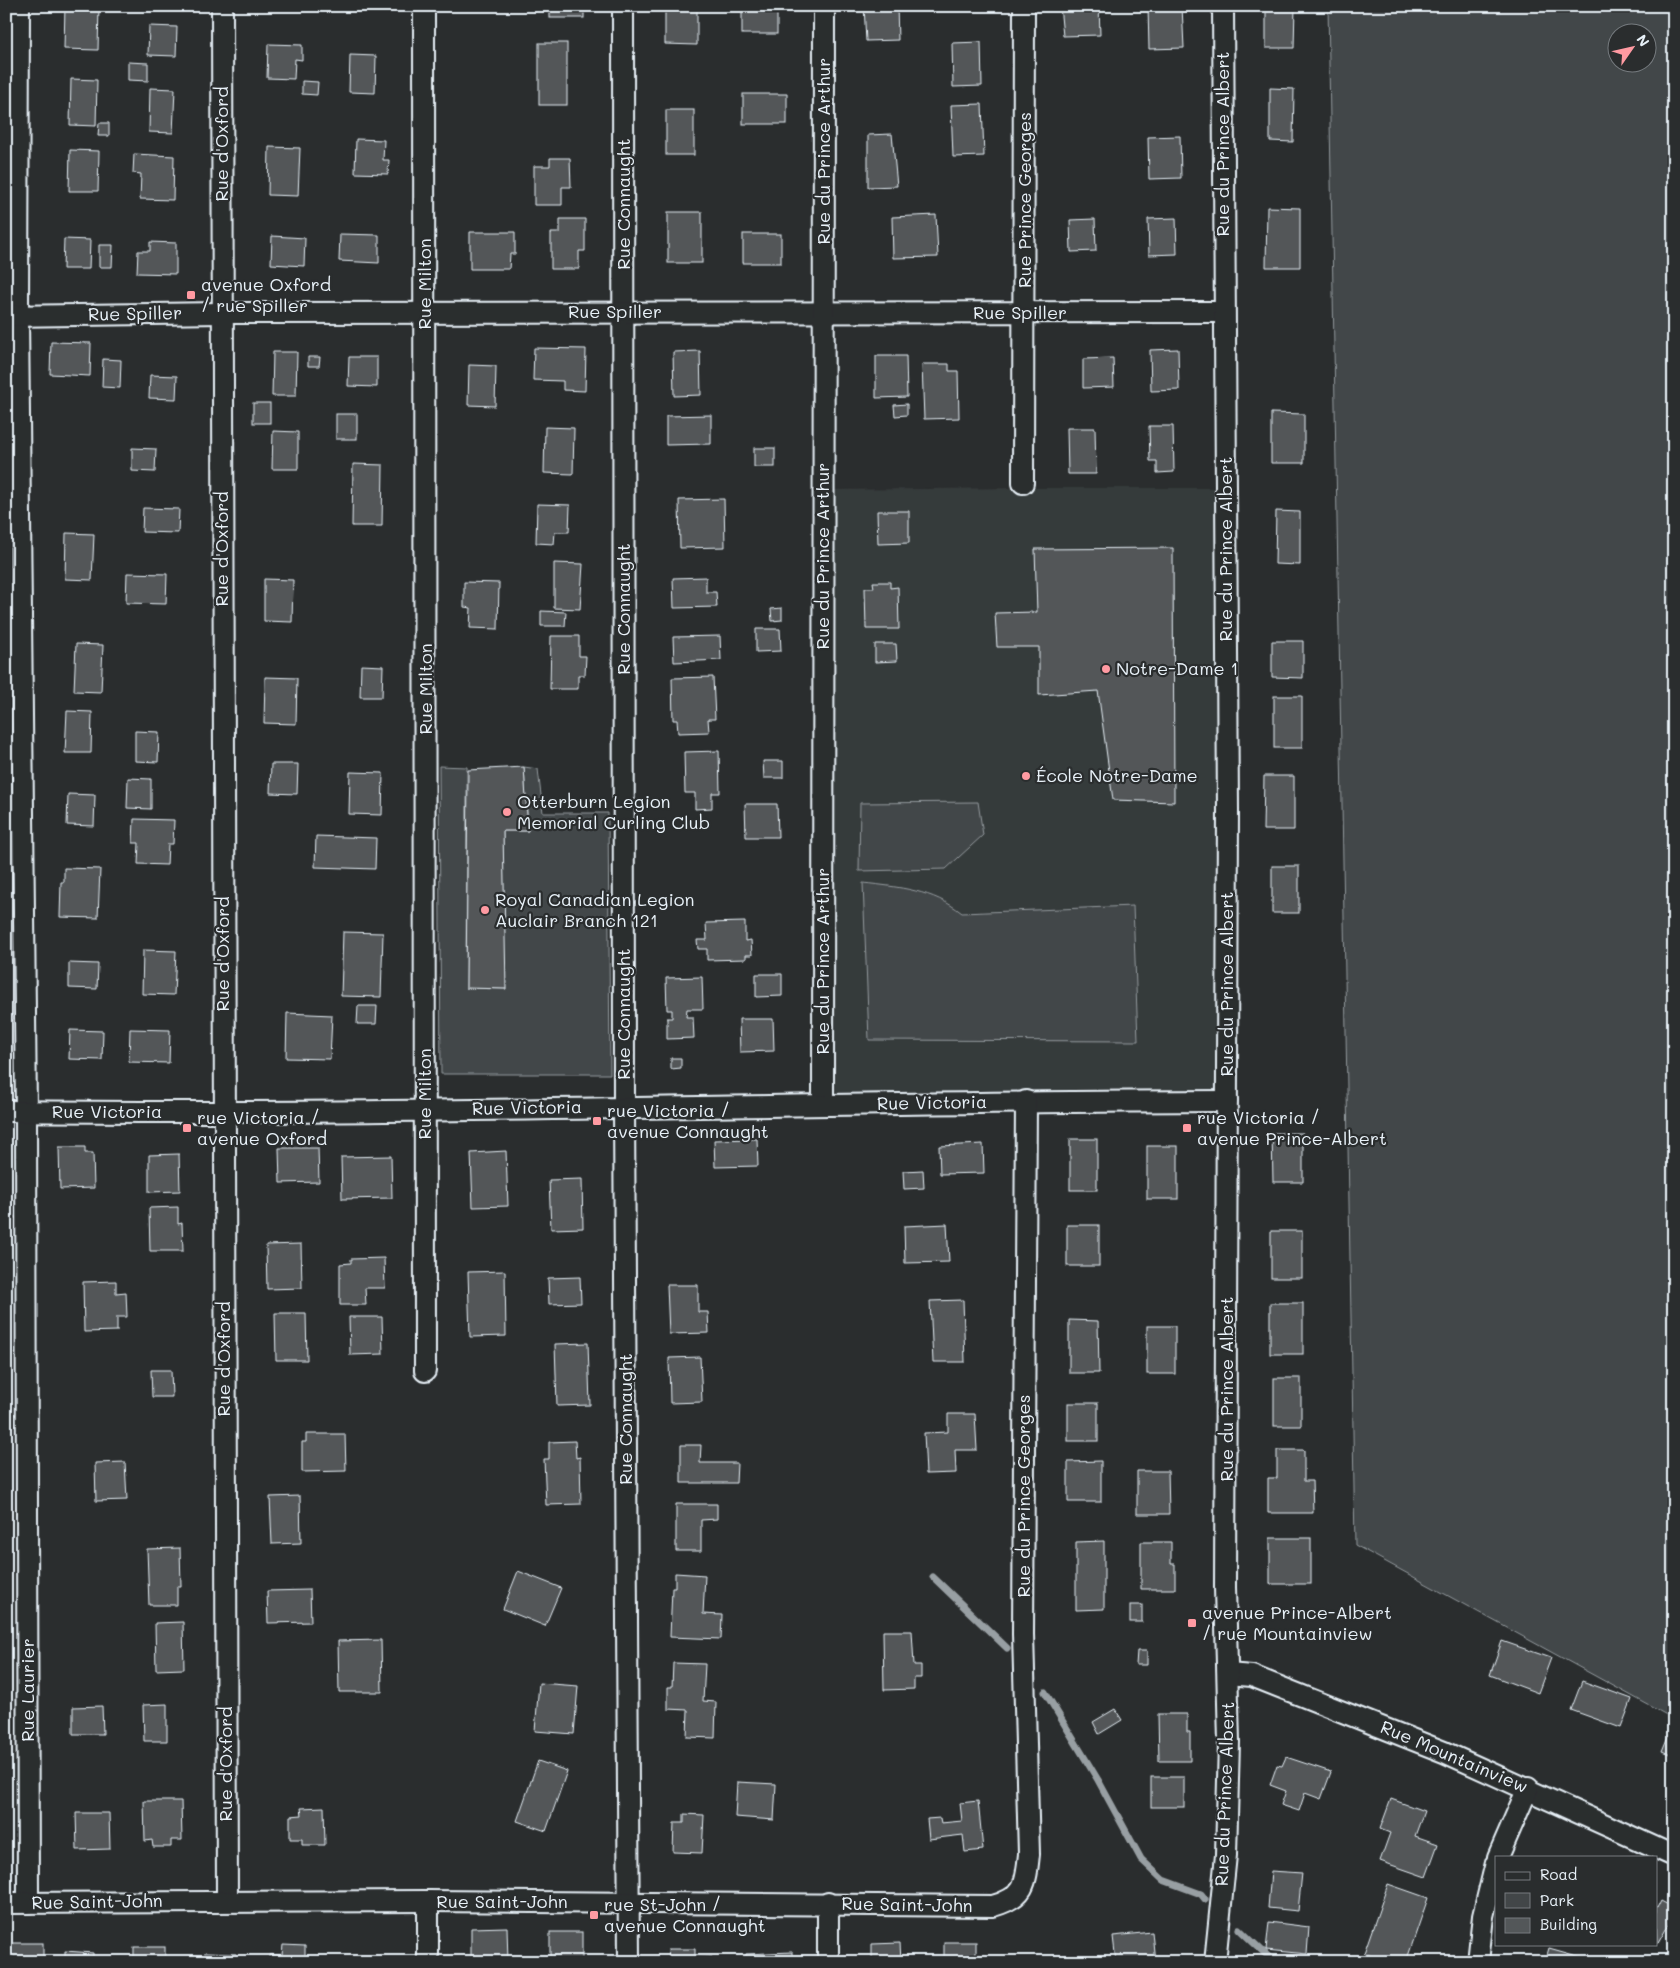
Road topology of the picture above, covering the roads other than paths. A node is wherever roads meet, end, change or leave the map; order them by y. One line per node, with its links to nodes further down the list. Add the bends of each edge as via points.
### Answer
1 (19, 6): 14 (street, Rue Laurier)
2 (222, 6): 11 (street, Rue d'Oxford)
3 (424, 6): 12 (street, Rue Milton)
4 (624, 6): 8 (street, Rue Connaught)
5 (824, 6): 9 (street, Rue du Prince Arthur)
6 (1024, 6): 13 (street, Rue Prince Georges)
7 (1223, 6): 10 (street, Rue du Prince Albert)
8 (624, 312): 9 (street, Rue Spiller); 12 (street, Rue Spiller); 19 (street, Rue Connaught)
9 (825, 312): 13 (street, Rue Spiller); 18 (street, Rue du Prince Arthur, via 822,490)
10 (1224, 312): 13 (street, Rue Spiller); 17 (street, Rue du Prince Albert)
11 (222, 313): 12 (street, Rue Spiller); 14 (street, Rue Spiller); 22 (street, Rue d'Oxford)
12 (425, 313): 20 (street, Rue Milton)
13 (1025, 313): 15 (street, Rue Prince Georges)
14 (12, 316): 21 (street, Rue Laurier)
15 (1023, 484)
16 (1026, 1101): 17 (street, Rue Victoria); 18 (street, Rue Victoria); 29 (street, Rue du Prince Georges, via 1024,1634 1029,1854)
17 (1227, 1101): 24 (street, Rue du Prince Albert, via 1225,1587)
18 (823, 1105): 19 (street, Rue Victoria)
19 (624, 1107): 20 (street, Rue Victoria); 32 (street, Rue Connaught)
20 (425, 1109): 22 (street, Rue Victoria); 23 (street, Rue Milton)
21 (16, 1112): 22 (street, Rue Victoria); 34 (street, Rue Laurier)
22 (223, 1112): 30 (street, Rue d'Oxford)
23 (425, 1371)
24 (1228, 1674): 25 (street, Rue Mountainview, via 1252,1676); 39 (street, Rue du Prince Albert, via 1227,1837)
25 (1528, 1788): 26 (street); 27 (street, Rue Mountainview)
26 (1498, 1856)
27 (1674, 1856)
28 (1495, 1866): 40 (street, via 1483,1916)
29 (1022, 1890): 35 (street, Rue Saint-John, via 1010,1901 993,1906)
30 (227, 1901): 31 (street, Rue Saint-John); 34 (street, Rue Saint-John)
31 (428, 1901): 32 (street, Rue Saint-John); 36 (street)
32 (628, 1902): 35 (street, Rue Saint-John); 37 (street, Rue Connaught)
33 (6, 1903): 34 (street, Rue Saint-John)
34 (28, 1903)
35 (828, 1904): 38 (street)
36 (428, 1962)
37 (629, 1962)
38 (828, 1962)
39 (1215, 1962)
40 (1478, 1962)

